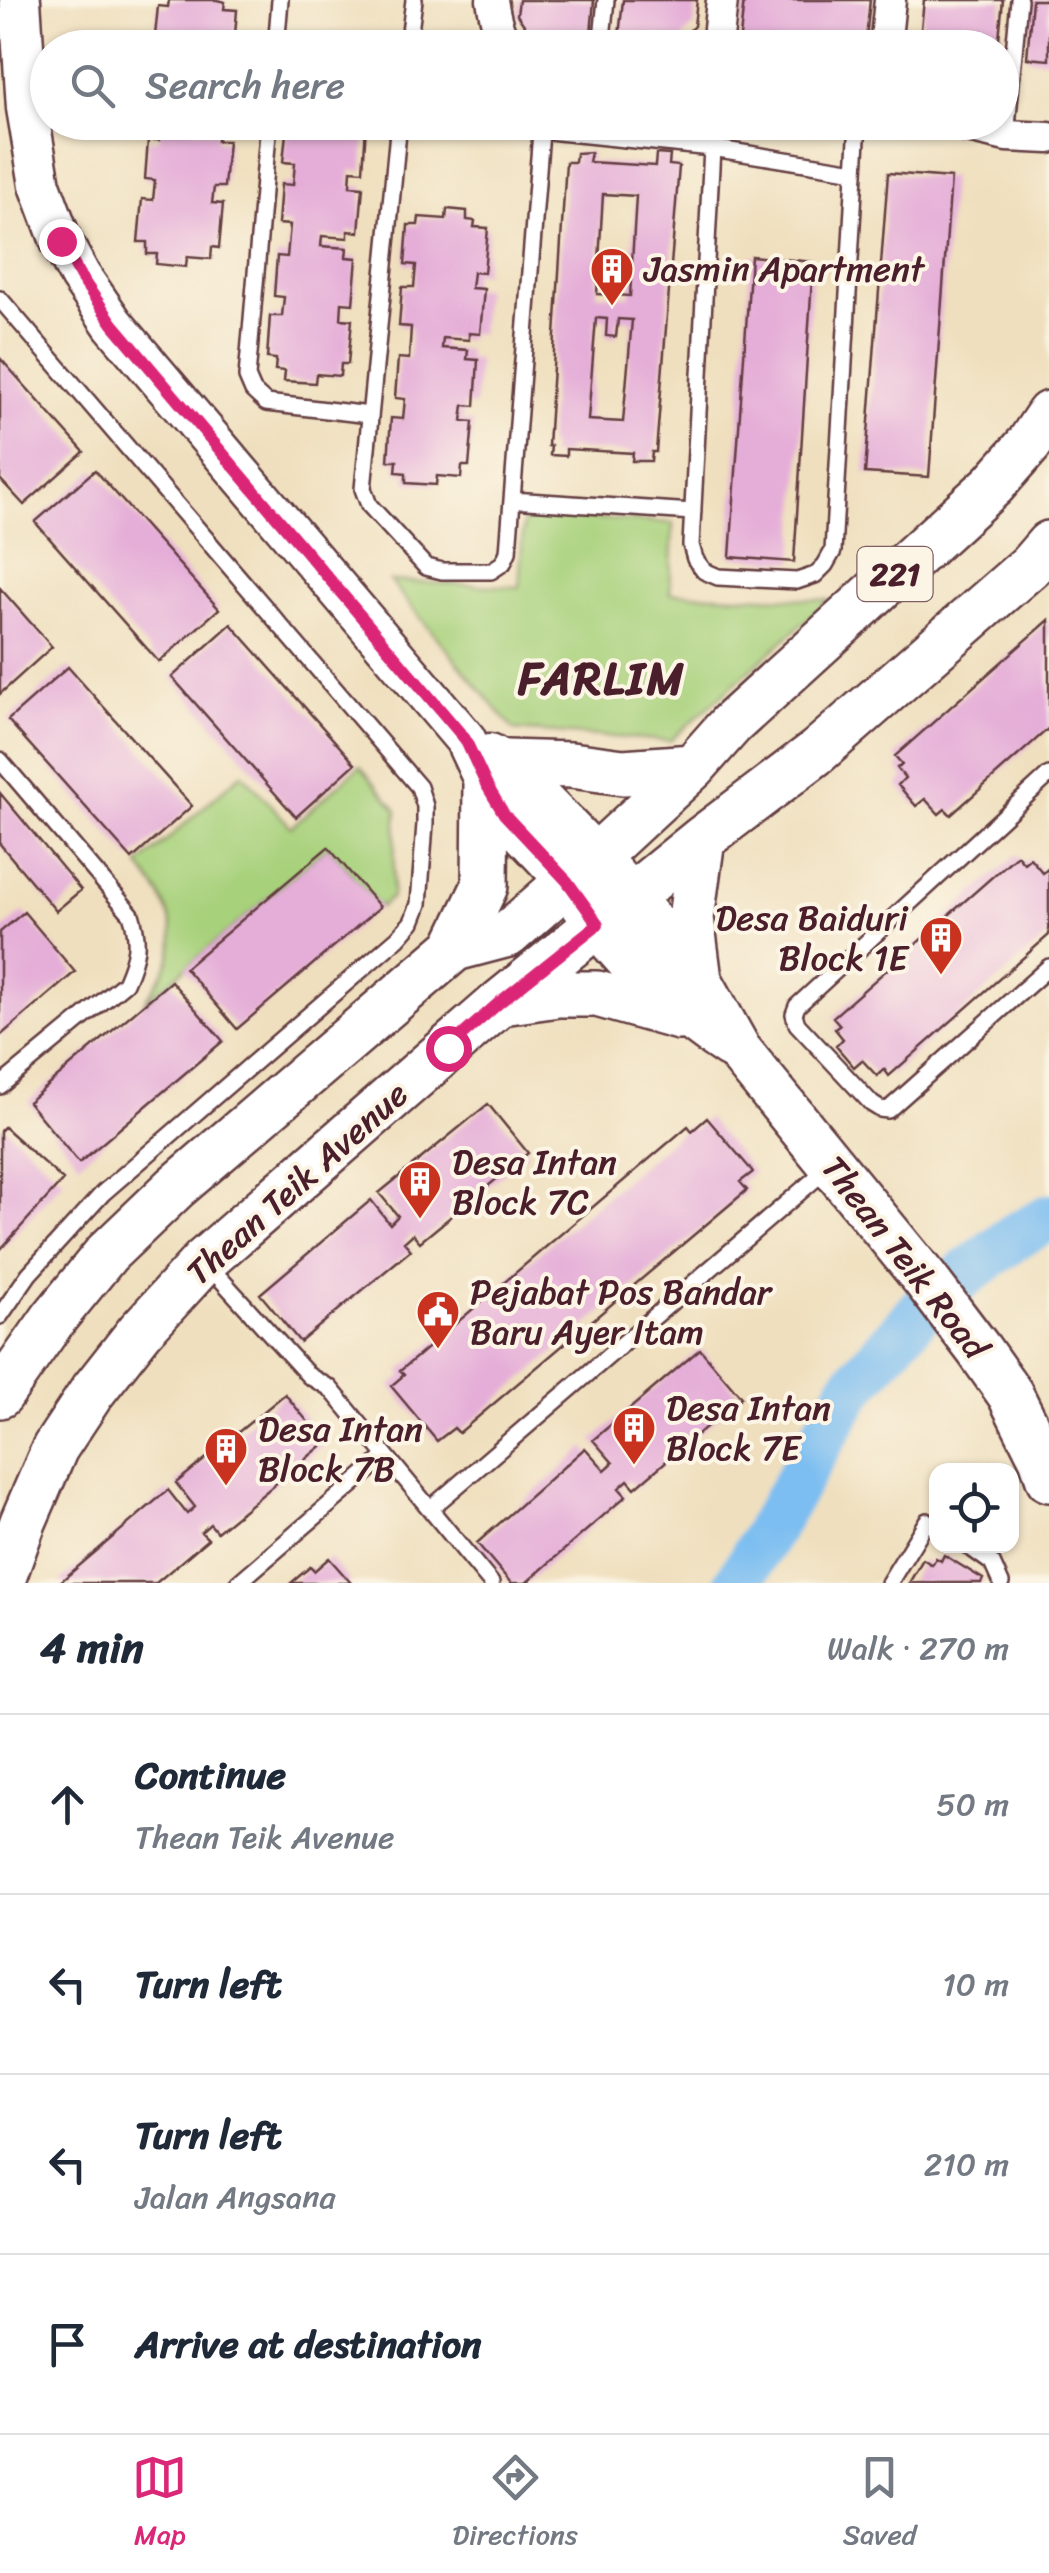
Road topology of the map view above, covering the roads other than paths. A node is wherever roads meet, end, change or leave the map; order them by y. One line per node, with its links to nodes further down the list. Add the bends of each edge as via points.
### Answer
1 (20, 0): 16 (main road)
2 (280, 0): 9 (lane)
3 (414, 0): 10 (lane)
4 (492, 0): 11 (street)
5 (606, 0): 12 (lane)
6 (722, 0): 13 (street)
7 (890, 0): 14 (street)
8 (1019, 0): 15 (lane)
9 (278, 30)
10 (410, 30)
11 (499, 30)
12 (603, 30)
13 (719, 30)
14 (887, 30)
15 (1016, 30)
16 (14, 110): 34 (main road, via 61,241 113,324)
17 (1019, 137): 18 (street)
18 (1049, 138)
19 (268, 140): 28 (lane, via 252,391 266,403)
20 (397, 140): 28 (lane)
21 (540, 140): 29 (lane)
22 (626, 140): 24 (lane)
23 (857, 140): 25 (lane)
24 (712, 148): 25 (lane); 30 (lane)
25 (855, 171): 30 (lane, via 832,552 815,574 797,582 718,576 695,559)
26 (0, 299): 46 (lane, via 419,787 425,806 412,922 103,1193)
27 (1049, 414): 33 (main road, Thean Teik Avenue / 221, via 993,485)
28 (370, 415): 29 (lane, via 363,489 368,505 426,567 491,570 503,563)
29 (512, 500): 30 (lane)
30 (693, 512)
31 (1049, 544): 36 (main road, Thean Teik Avenue / 221, via 817,752)
32 (0, 760): 43 (lane, via 131,914 137,934 125,983)
33 (692, 767): 34 (main road, via 623,772 571,765); 37 (main road, Thean Teik Avenue / 221)
34 (496, 774): 37 (main road); 39 (main road, via 485,886)
35 (1049, 776): 40 (lane, via 794,1014 872,1104 888,1110)
36 (702, 839): 38 (main road, Thean Teik Avenue / 221); 41 (main road, via 691,918)
37 (582, 868): 38 (main road, Thean Teik Road); 39 (main road, Thean Teik Avenue, via 508,934)
38 (613, 912): 41 (main road, Thean Teik Road); 42 (main road, Thean Teik Avenue)
39 (455, 948): 47 (main road, Thean Teik Avenue, via 107,1253)
40 (1049, 967)
41 (697, 1001): 42 (main road, via 558,994); 44 (main road, Thean Teik Road)
42 (500, 1002): 45 (main road, Thean Teik Avenue)
43 (0, 1086)
44 (832, 1164): 49 (main road, Thean Teik Road, via 1010,1394); 50 (lane)
45 (204, 1261): 48 (lane, via 309,1376 330,1388); 54 (main road, Thean Teik Avenue, via 140,1331 55,1448)
46 (0, 1316)
47 (0, 1394)
48 (386, 1456): 50 (lane); 55 (lane)
49 (1049, 1479)
50 (430, 1510): 53 (lane)
51 (929, 1522): 56 (lane)
52 (977, 1553): 57 (lane)
53 (490, 1582)
54 (1, 1583)
55 (238, 1583)
56 (889, 1583)
57 (1001, 1583)

